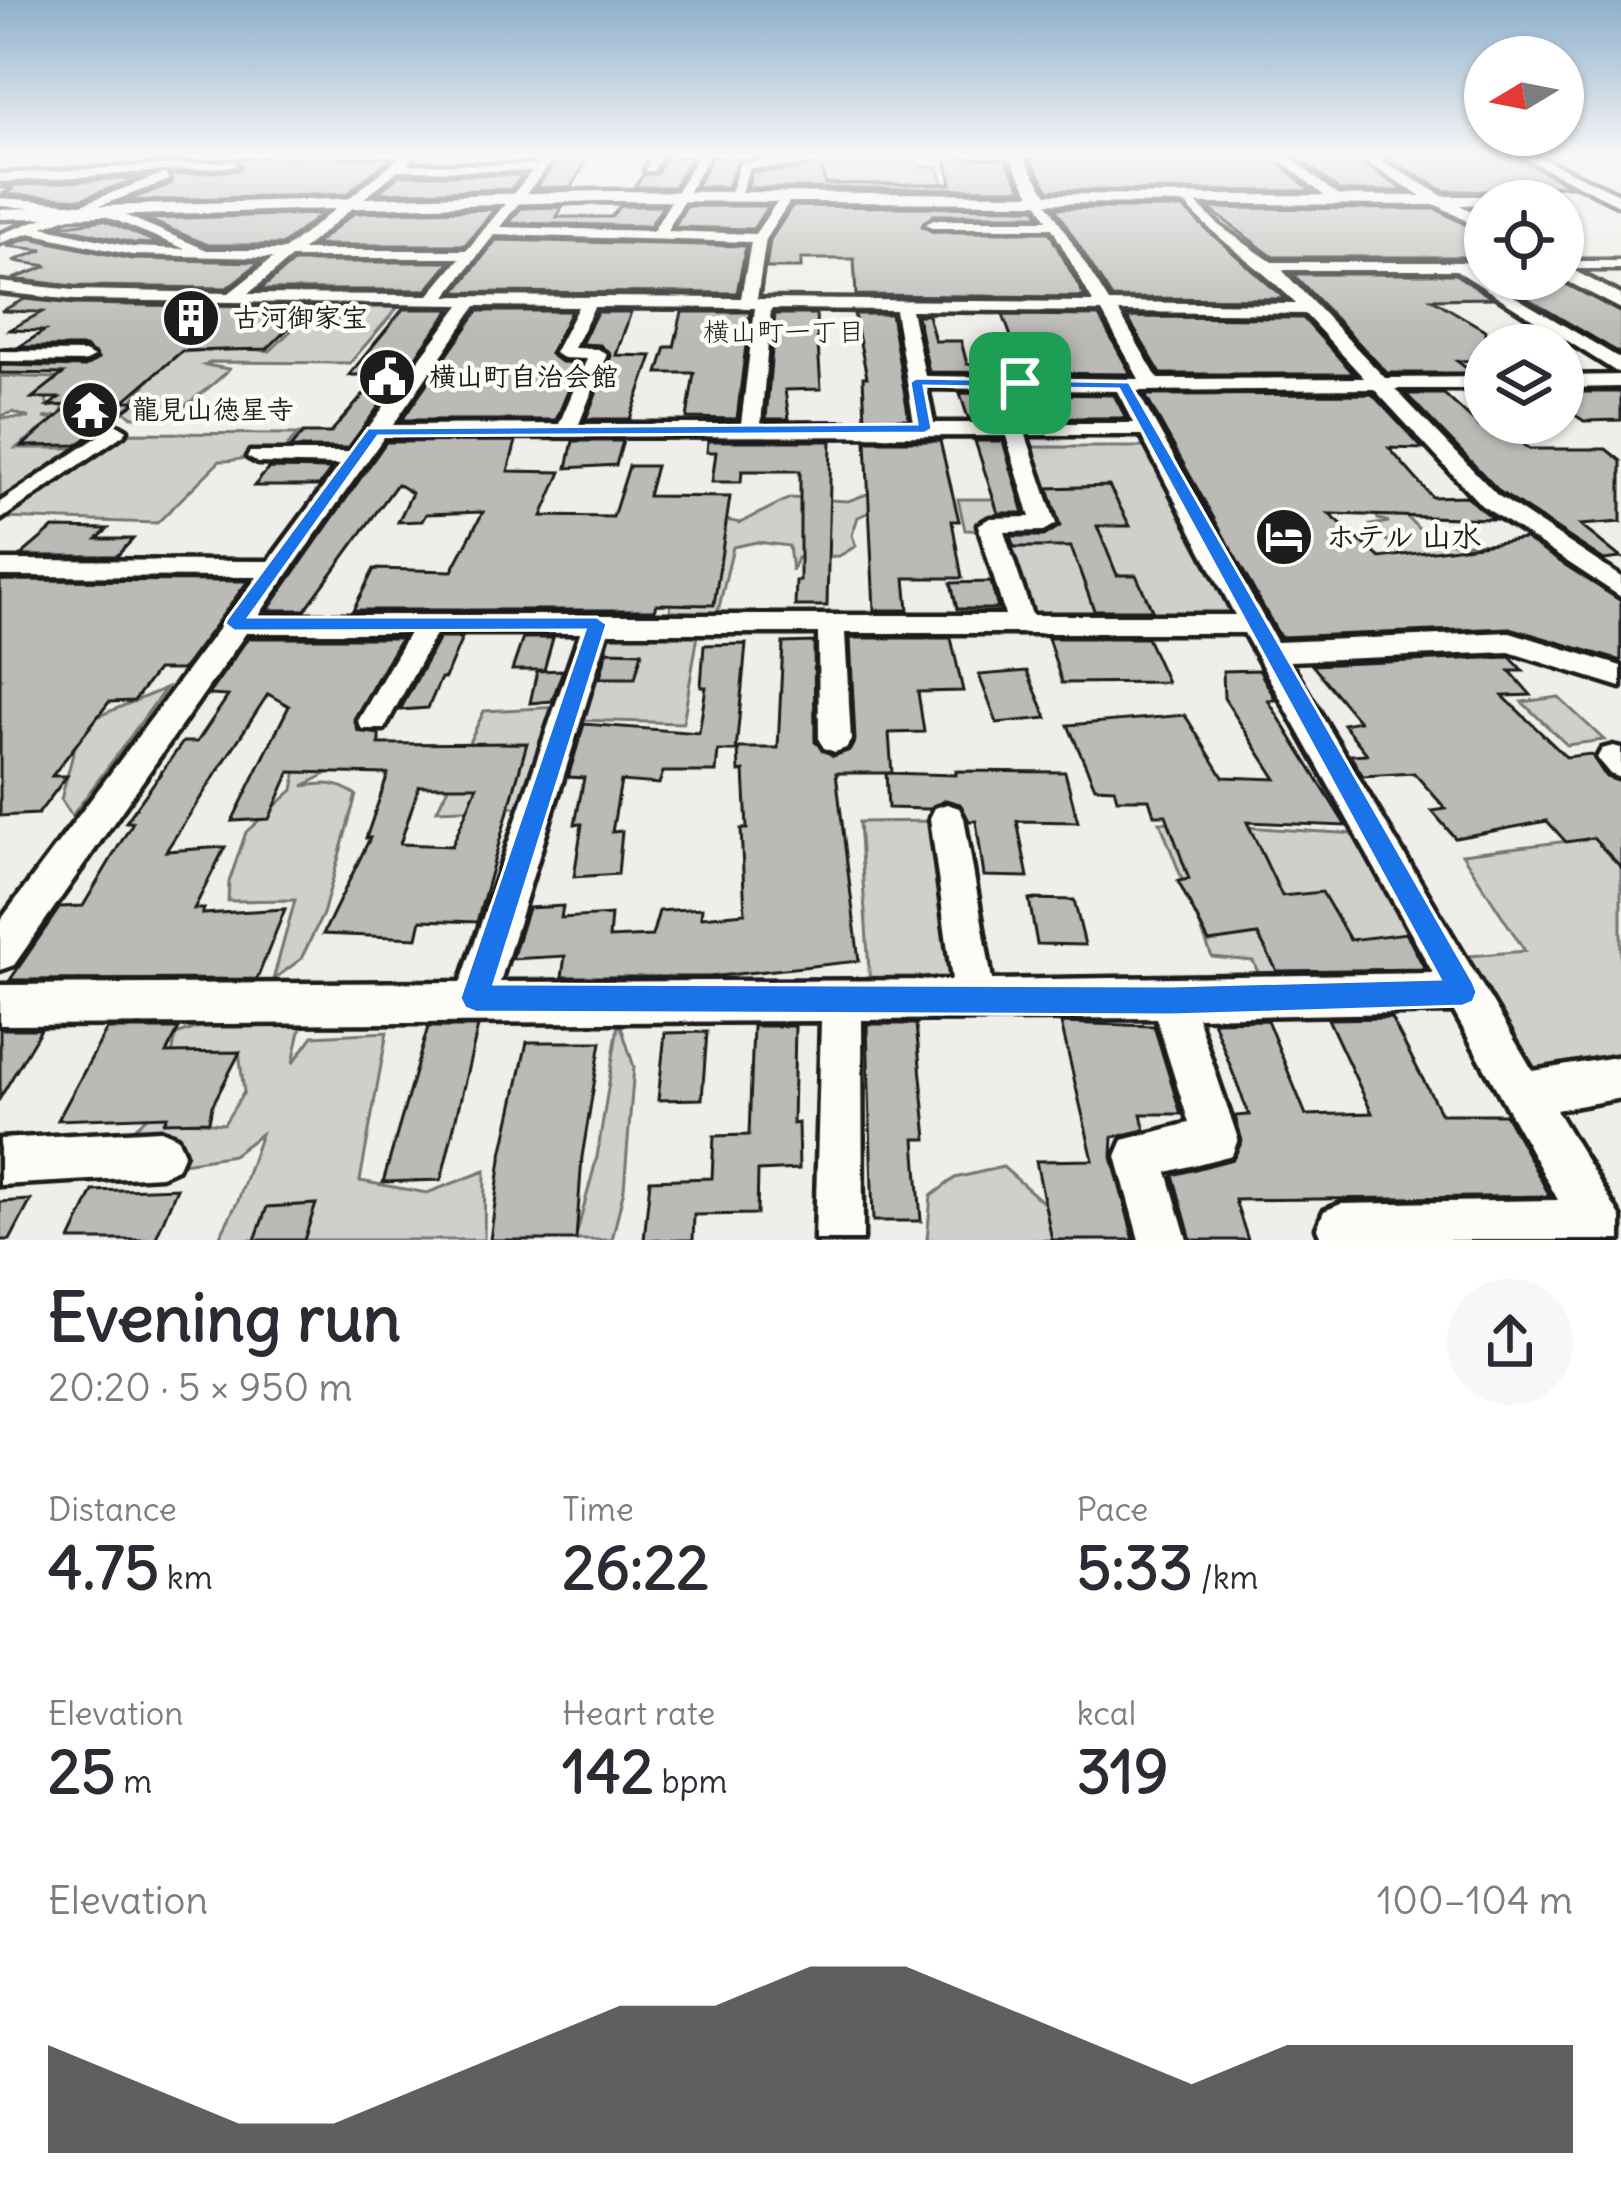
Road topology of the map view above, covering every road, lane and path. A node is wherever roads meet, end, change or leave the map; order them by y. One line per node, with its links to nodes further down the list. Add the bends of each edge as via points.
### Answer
1 (74, 215): 11 (street)
2 (113, 215): 16 (street)
3 (337, 215): 18 (street)
4 (503, 215): 12 (street)
5 (670, 215): 13 (street)
6 (774, 215): 14 (street)
7 (1052, 215): 10 (street)
8 (1202, 215): 21 (street)
9 (933, 224): 10 (street)
10 (1057, 224): 37 (street)
11 (32, 229): 15 (street); 16 (street, via 131,251)
12 (490, 231): 13 (street); 17 (street)
13 (658, 235): 14 (street)
14 (759, 238): 34 (street)
15 (0, 239)
16 (204, 254): 18 (street)
17 (472, 254): 19 (street); 31 (street)
18 (288, 255): 19 (street); 29 (street)
19 (347, 255): 25 (street)
20 (1621, 265): 24 (street)
21 (1269, 266): 22 (street); 38 (street)
22 (1460, 266): 23 (street); 41 (street)
23 (1464, 266)
24 (1584, 267)
25 (333, 268)
26 (1584, 281): 36 (main road)
27 (318, 282): 30 (street)
28 (0, 287): 29 (street)
29 (233, 298): 30 (street)
30 (301, 298): 31 (street)
31 (434, 299): 32 (street)
32 (472, 300): 33 (street); 53 (street)
33 (590, 301): 34 (street); 54 (street, via 563,353 598,355)
34 (756, 302): 35 (street); 52 (street)
35 (902, 303): 37 (street); 43 (street)
36 (1621, 303)
37 (1104, 305): 38 (street); 46 (street)
38 (1309, 309): 47 (street)
39 (0, 356): 40 (street)
40 (86, 356)
41 (1621, 367)
42 (1621, 381): 44 (street)
43 (916, 382): 46 (street); 48 (street)
44 (1584, 382)
45 (1464, 383): 47 (street)
46 (1138, 385): 47 (street); 50 (street)
47 (1379, 385): 60 (street, via 1489,500)
48 (925, 429): 49 (street); 52 (street)
49 (1014, 429): 50 (street); 64 (street, via 1044,524 990,525)
50 (1147, 429): 65 (street)
51 (117, 430): 57 (street)
52 (749, 430): 54 (street)
53 (373, 431): 54 (street); 56 (street)
54 (566, 431)
55 (258, 457): 56 (street)
56 (353, 459): 59 (street)
57 (0, 513)
58 (0, 568): 59 (street)
59 (273, 569): 61 (street)
60 (1621, 589)
61 (234, 624): 66 (street); 72 (street)
62 (597, 624): 63 (street); 66 (street); 74 (street)
63 (831, 624): 64 (street); 70 (street)
64 (1021, 624): 65 (street)
65 (1253, 624): 67 (street)
66 (427, 625): 69 (street)
67 (1270, 652): 68 (street, via 1510,642); 73 (street)
68 (1621, 677)
69 (373, 721)
70 (836, 740)
71 (947, 818): 75 (street)
72 (0, 952)
73 (1463, 992): 77 (street); 80 (street)
74 (475, 998): 76 (street); 78 (street)
75 (975, 999): 76 (street); 77 (street)
76 (842, 1000): 85 (street)
77 (1171, 1001): 86 (street, via 1216,1139 1139,1156)
78 (0, 1005)
79 (1621, 1077): 80 (street)
80 (1523, 1094): 84 (street)
81 (161, 1153): 82 (street)
82 (0, 1162)
83 (1341, 1228): 84 (street)
84 (1602, 1232)
85 (839, 1240)
86 (1163, 1240)

